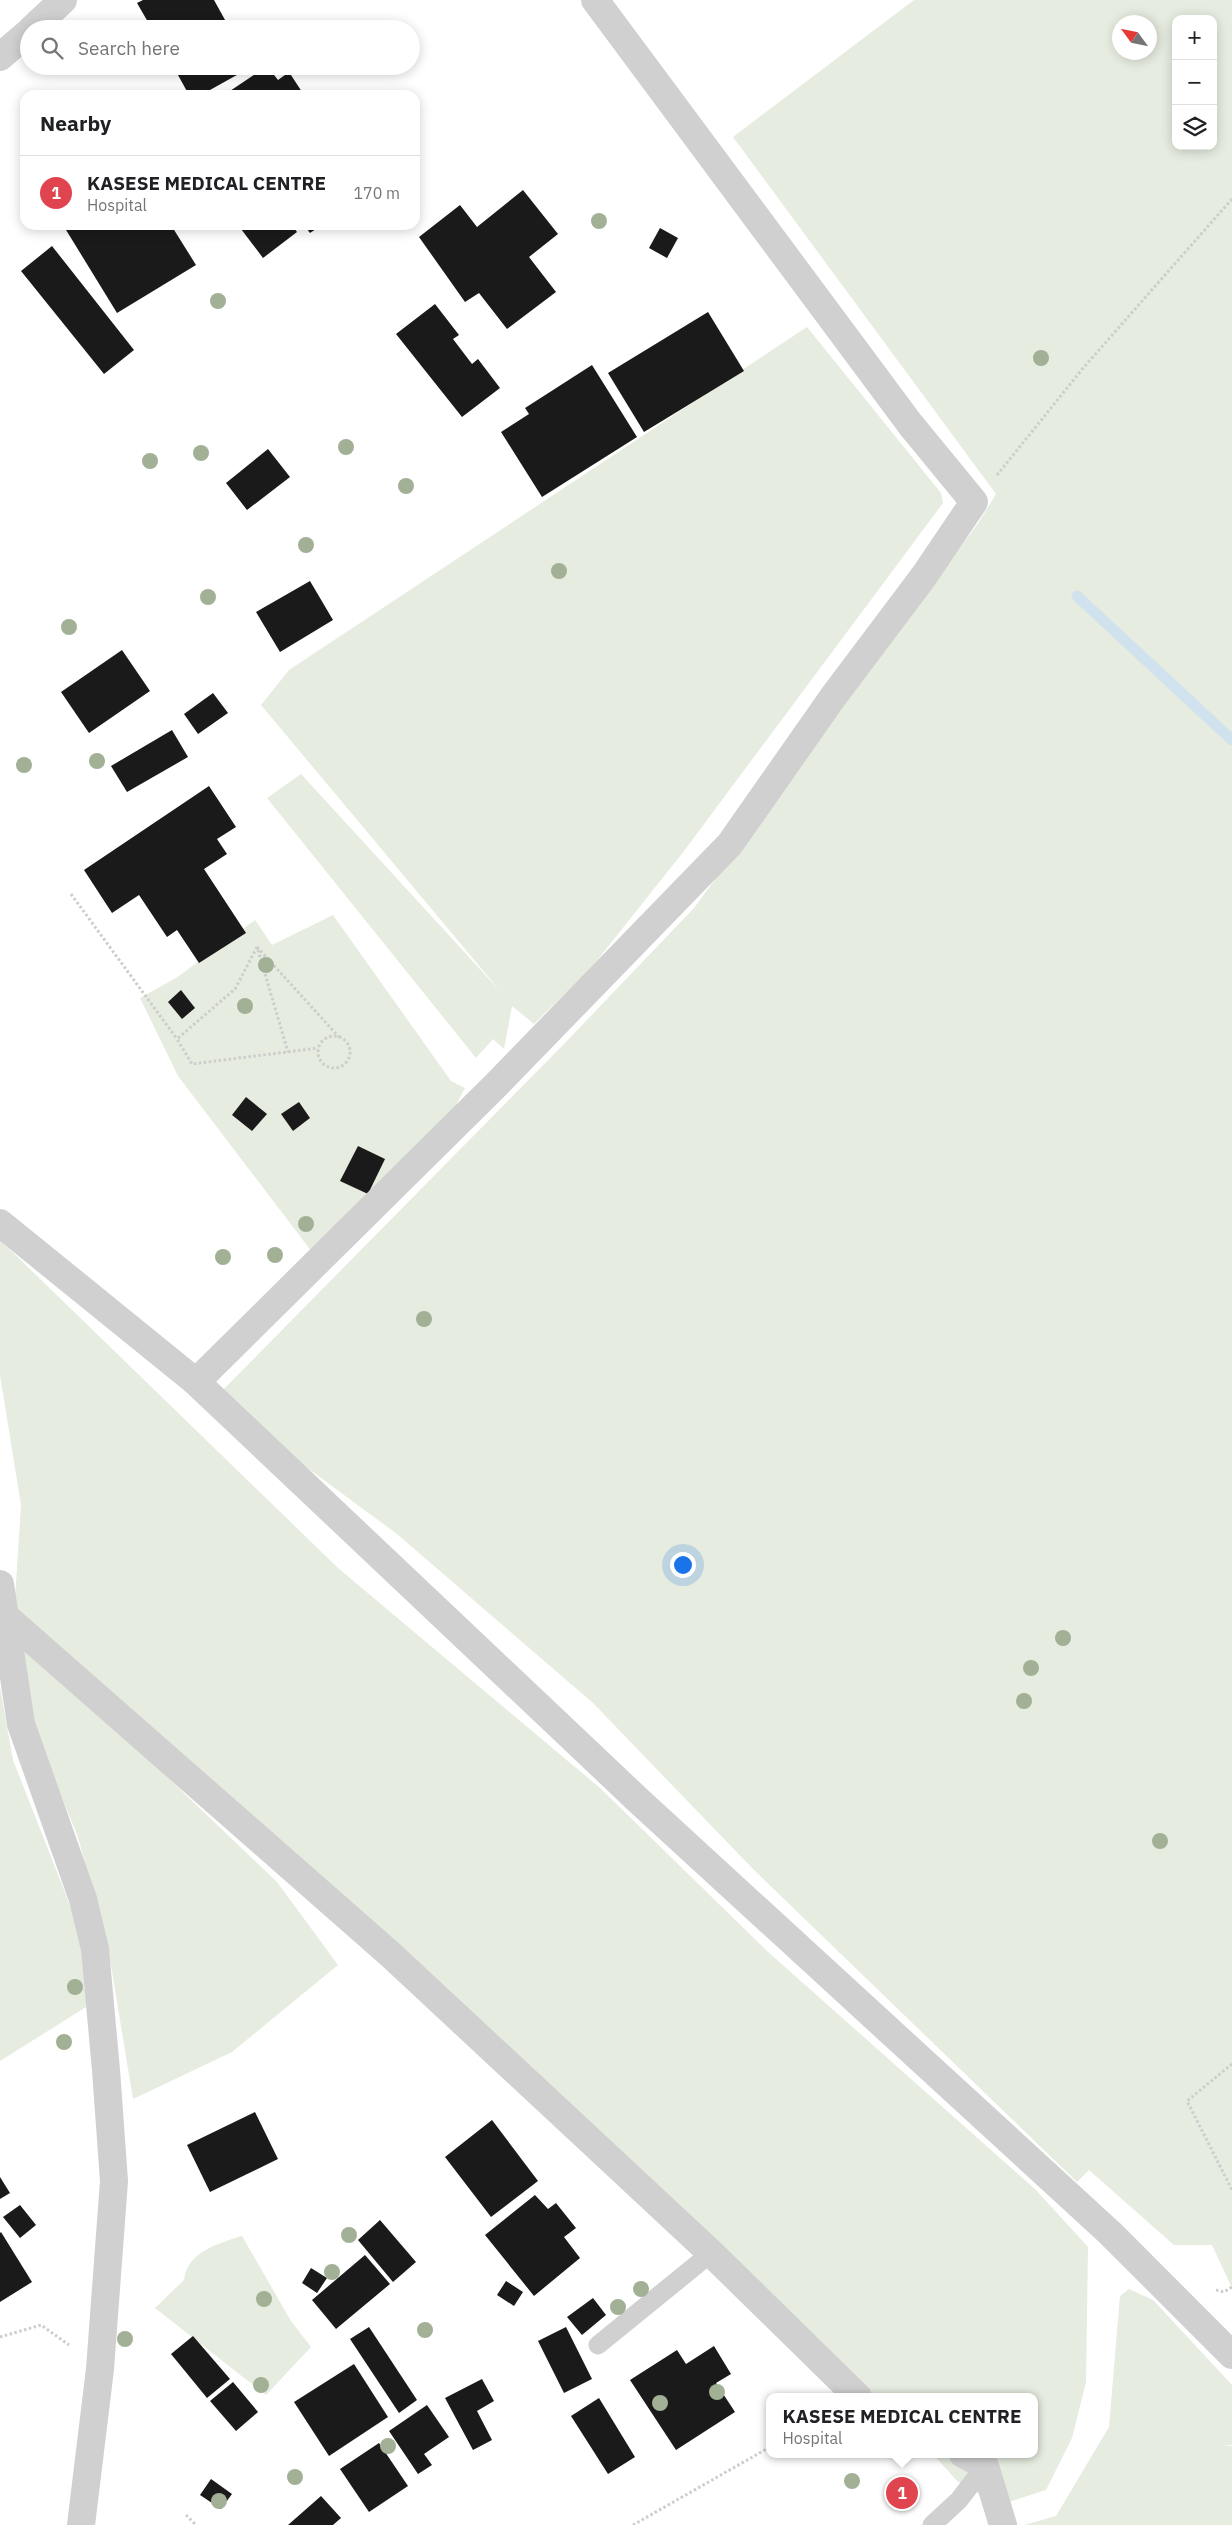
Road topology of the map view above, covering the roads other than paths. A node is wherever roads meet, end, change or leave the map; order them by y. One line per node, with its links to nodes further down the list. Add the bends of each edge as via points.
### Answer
1 (63, 0): 3 (street)
2 (595, 0): 7 (street, via 910,424 974,502 730,844 495,1086)
3 (42, 20)
4 (20, 40): 5 (street)
5 (0, 57)
6 (0, 1222): 7 (street)
7 (196, 1382): 12 (street, via 639,1801 1110,2233)
8 (0, 1584): 9 (street)
9 (6, 1617): 10 (street, via 392,1955); 15 (street, via 21,1724 83,1899 95,1949 106,2070 114,2181 100,2369)
10 (711, 2253): 11 (lane); 13 (street)
11 (598, 2345)
12 (1232, 2355)
13 (854, 2393)
14 (974, 2460): 16 (lane, via 959,2500); 17 (street)
15 (81, 2525)
16 (932, 2525)
17 (1003, 2525)

